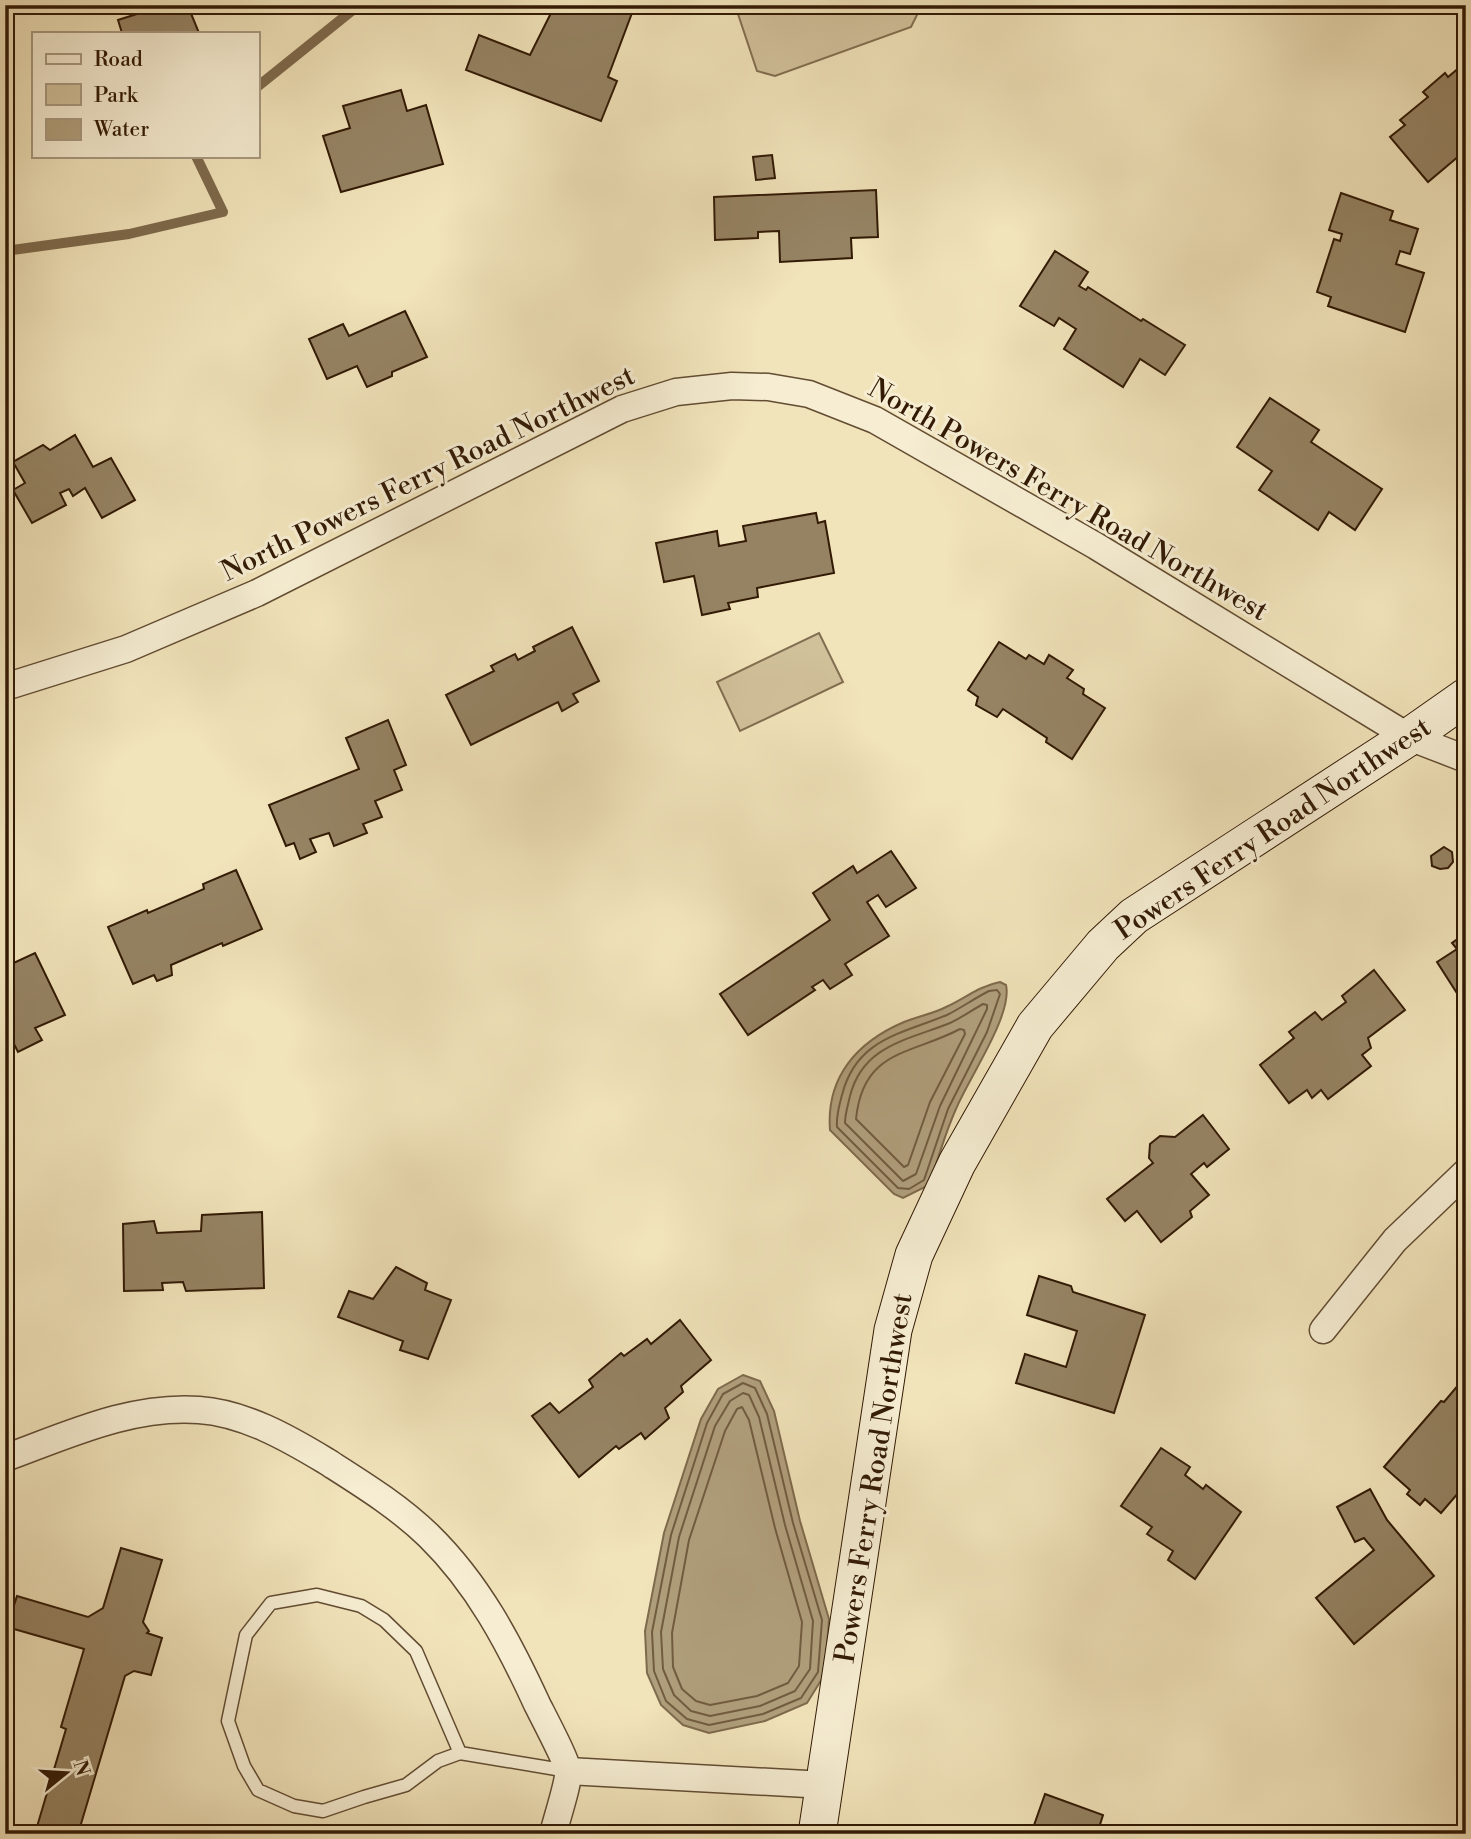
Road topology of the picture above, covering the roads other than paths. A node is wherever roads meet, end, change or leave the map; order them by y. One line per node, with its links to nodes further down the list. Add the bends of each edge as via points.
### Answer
1 (5, 687): 3 (street, North Powers Ferry Road Northwest, via 126,649 257,593 622,409 676,392 768,387 809,394 875,420 1096,546)
2 (1466, 697): 3 (street, Powers Ferry Road Northwest)
3 (1409, 737): 4 (street, North Powers Ferry Road Northwest); 10 (street, Powers Ferry Road Northwest, via 1134,916 1103,945 1035,1026 957,1163 914,1255 893,1330)
4 (1466, 759)
5 (1466, 1172): 6 (street, via 1395,1240)
6 (1323, 1329)
7 (5, 1458): 9 (street, via 119,1417 165,1409 202,1410 248,1421 301,1446 381,1496 428,1535 463,1573 488,1608 527,1681)
8 (460, 1753): 8 (lane, via 416,1651 384,1620 360,1606 317,1595 271,1603 246,1635 228,1721 258,1790 324,1811 406,1785 438,1761); 9 (lane)
9 (568, 1771): 10 (street); 11 (street)
10 (825, 1785): 12 (street, Powers Ferry Road Northwest)
11 (553, 1834)
12 (817, 1834)

